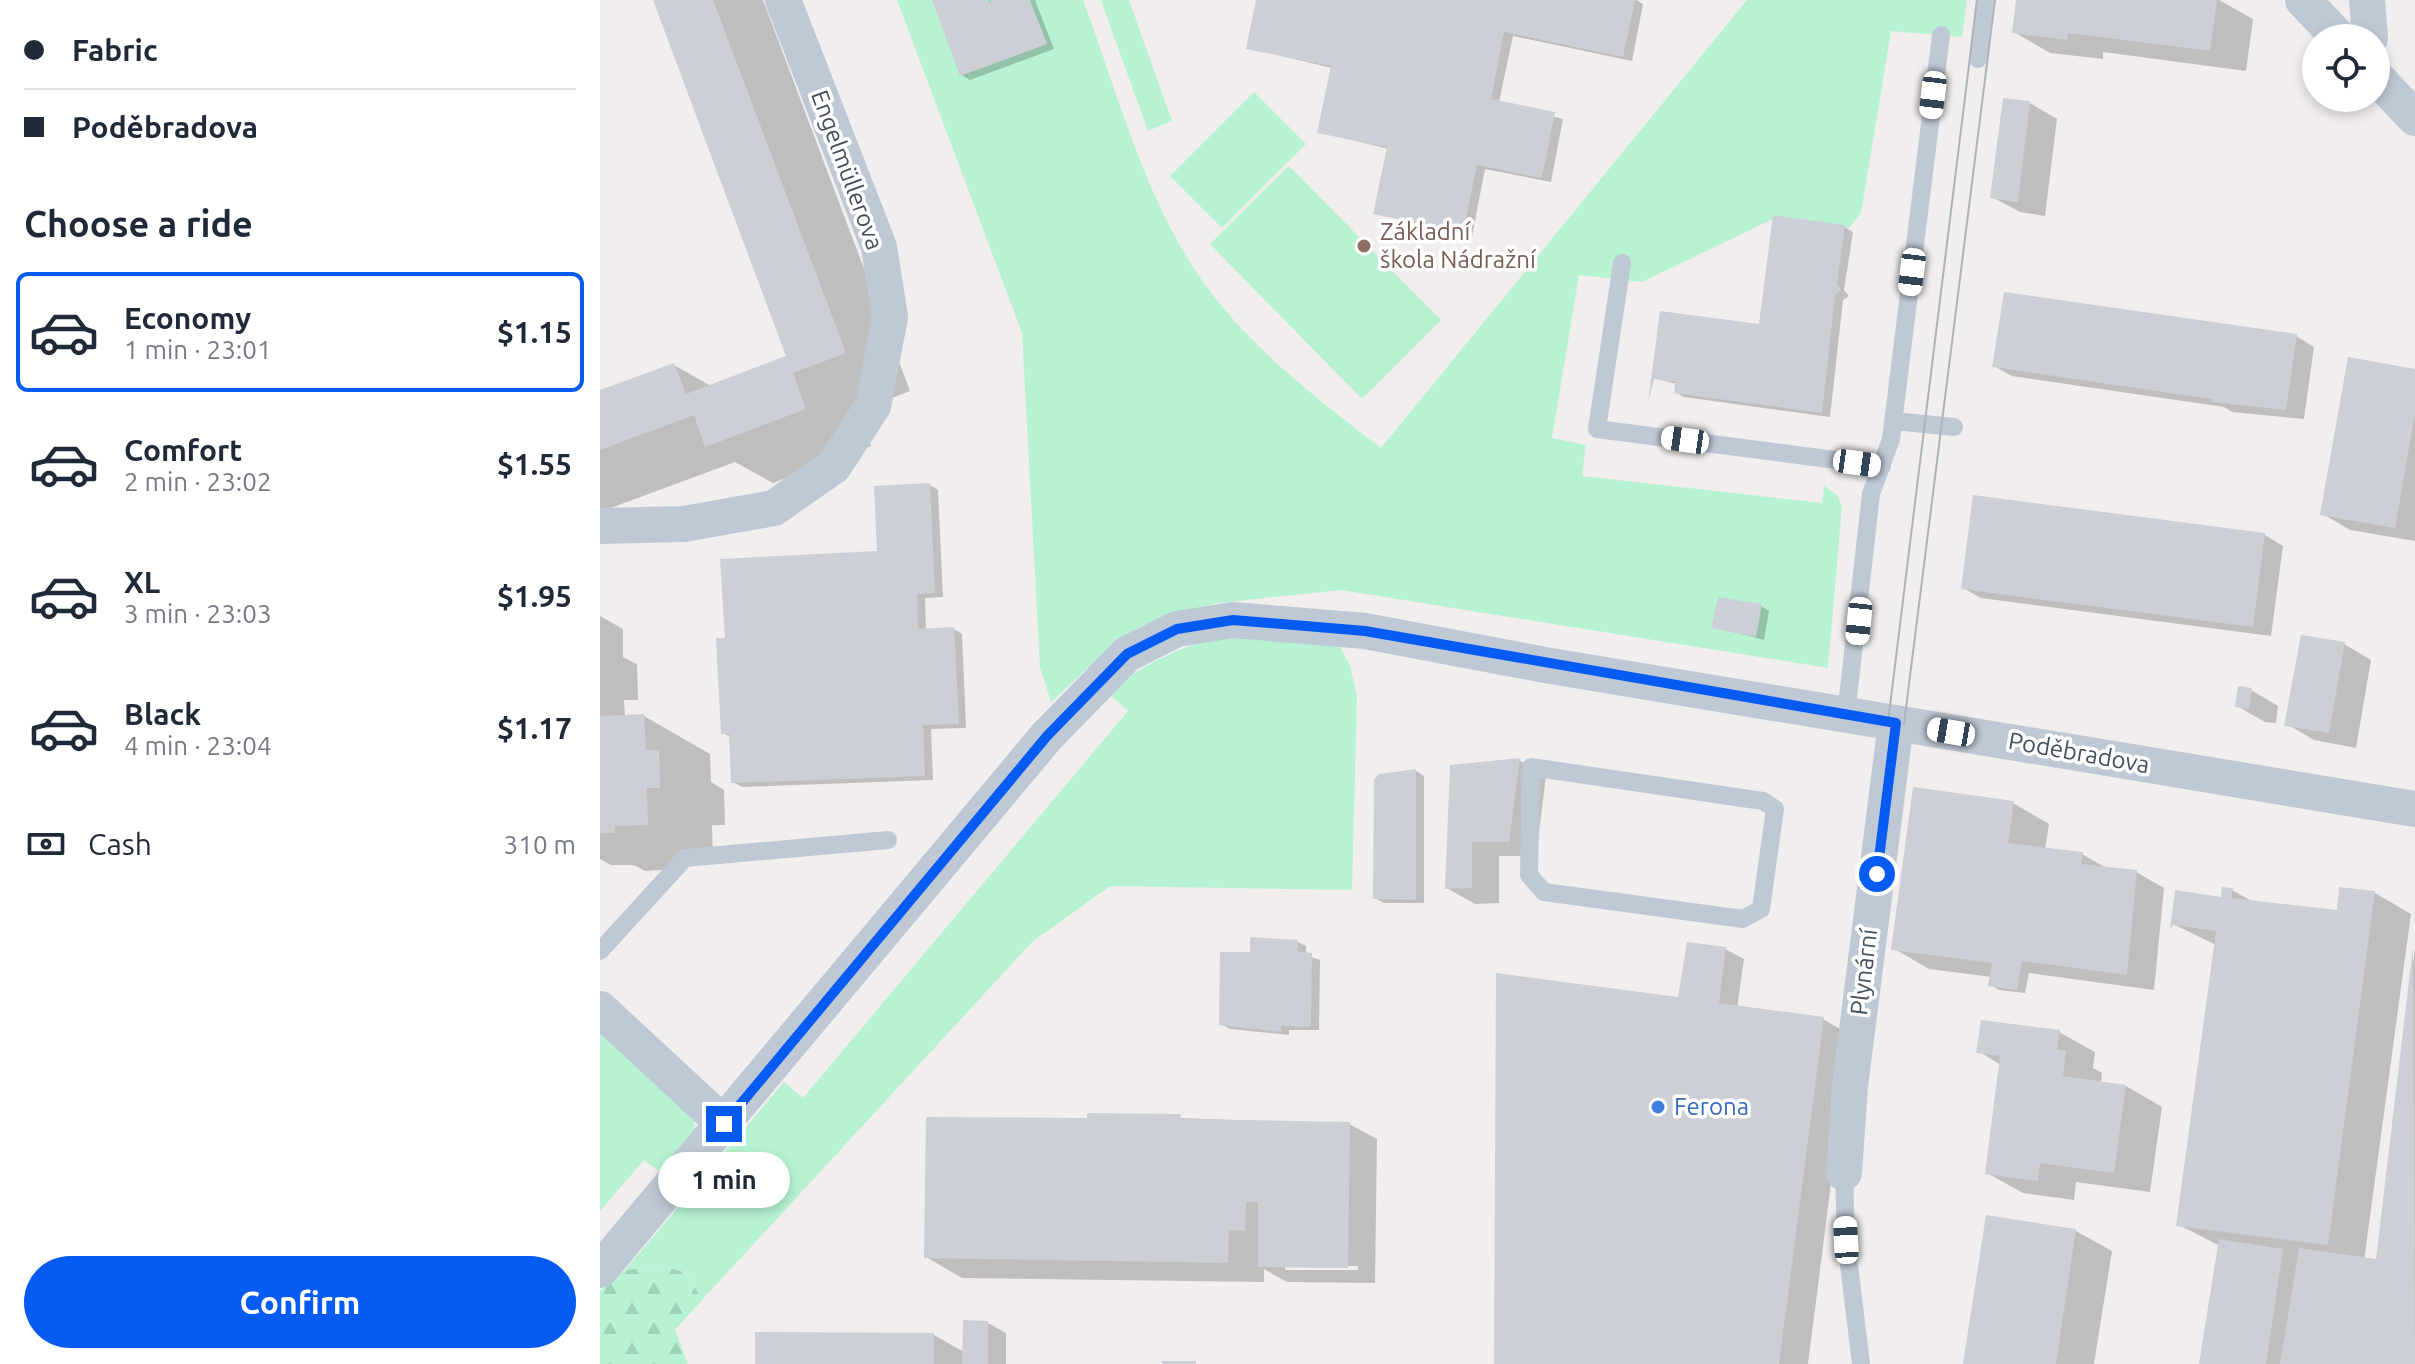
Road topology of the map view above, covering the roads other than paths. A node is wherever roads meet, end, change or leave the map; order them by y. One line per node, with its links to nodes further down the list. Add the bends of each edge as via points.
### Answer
1 (783, 0): 15 (street, Engelmüllerova, via 879,247 890,317 873,406 834,466 774,508 684,524)
2 (1985, 0): 8 (lane)
3 (2303, 0): 5 (street)
4 (2367, 0): 6 (street)
5 (2326, 24)
6 (2369, 24)
7 (1941, 35): 12 (lane)
8 (1978, 59)
9 (2390, 87): 10 (street)
10 (2415, 118)
11 (1622, 263): 14 (lane, via 1597,429)
12 (1894, 421): 13 (lane); 14 (lane)
13 (1954, 427)
14 (1882, 466): 16 (lane, via 1871,494)
15 (600, 526)
16 (1846, 715): 17 (street, Poděbradova); 23 (street, Poděbradova, via 1365,631 1233,620 1177,629 1127,654 1047,736)
17 (1896, 723): 18 (street, Poděbradova); 24 (street, Plynární, via 1850,1086)
18 (2415, 809)
19 (888, 840): 21 (lane, via 685,858)
20 (1761, 909): 20 (lane, via 1775,809 1763,801 1531,767 1529,875 1544,892 1743,919)
21 (600, 951)
22 (600, 1009): 23 (street)
23 (724, 1124): 25 (street, Poděbradova)
24 (1844, 1173): 26 (lane)
25 (600, 1270)
26 (1861, 1364)

